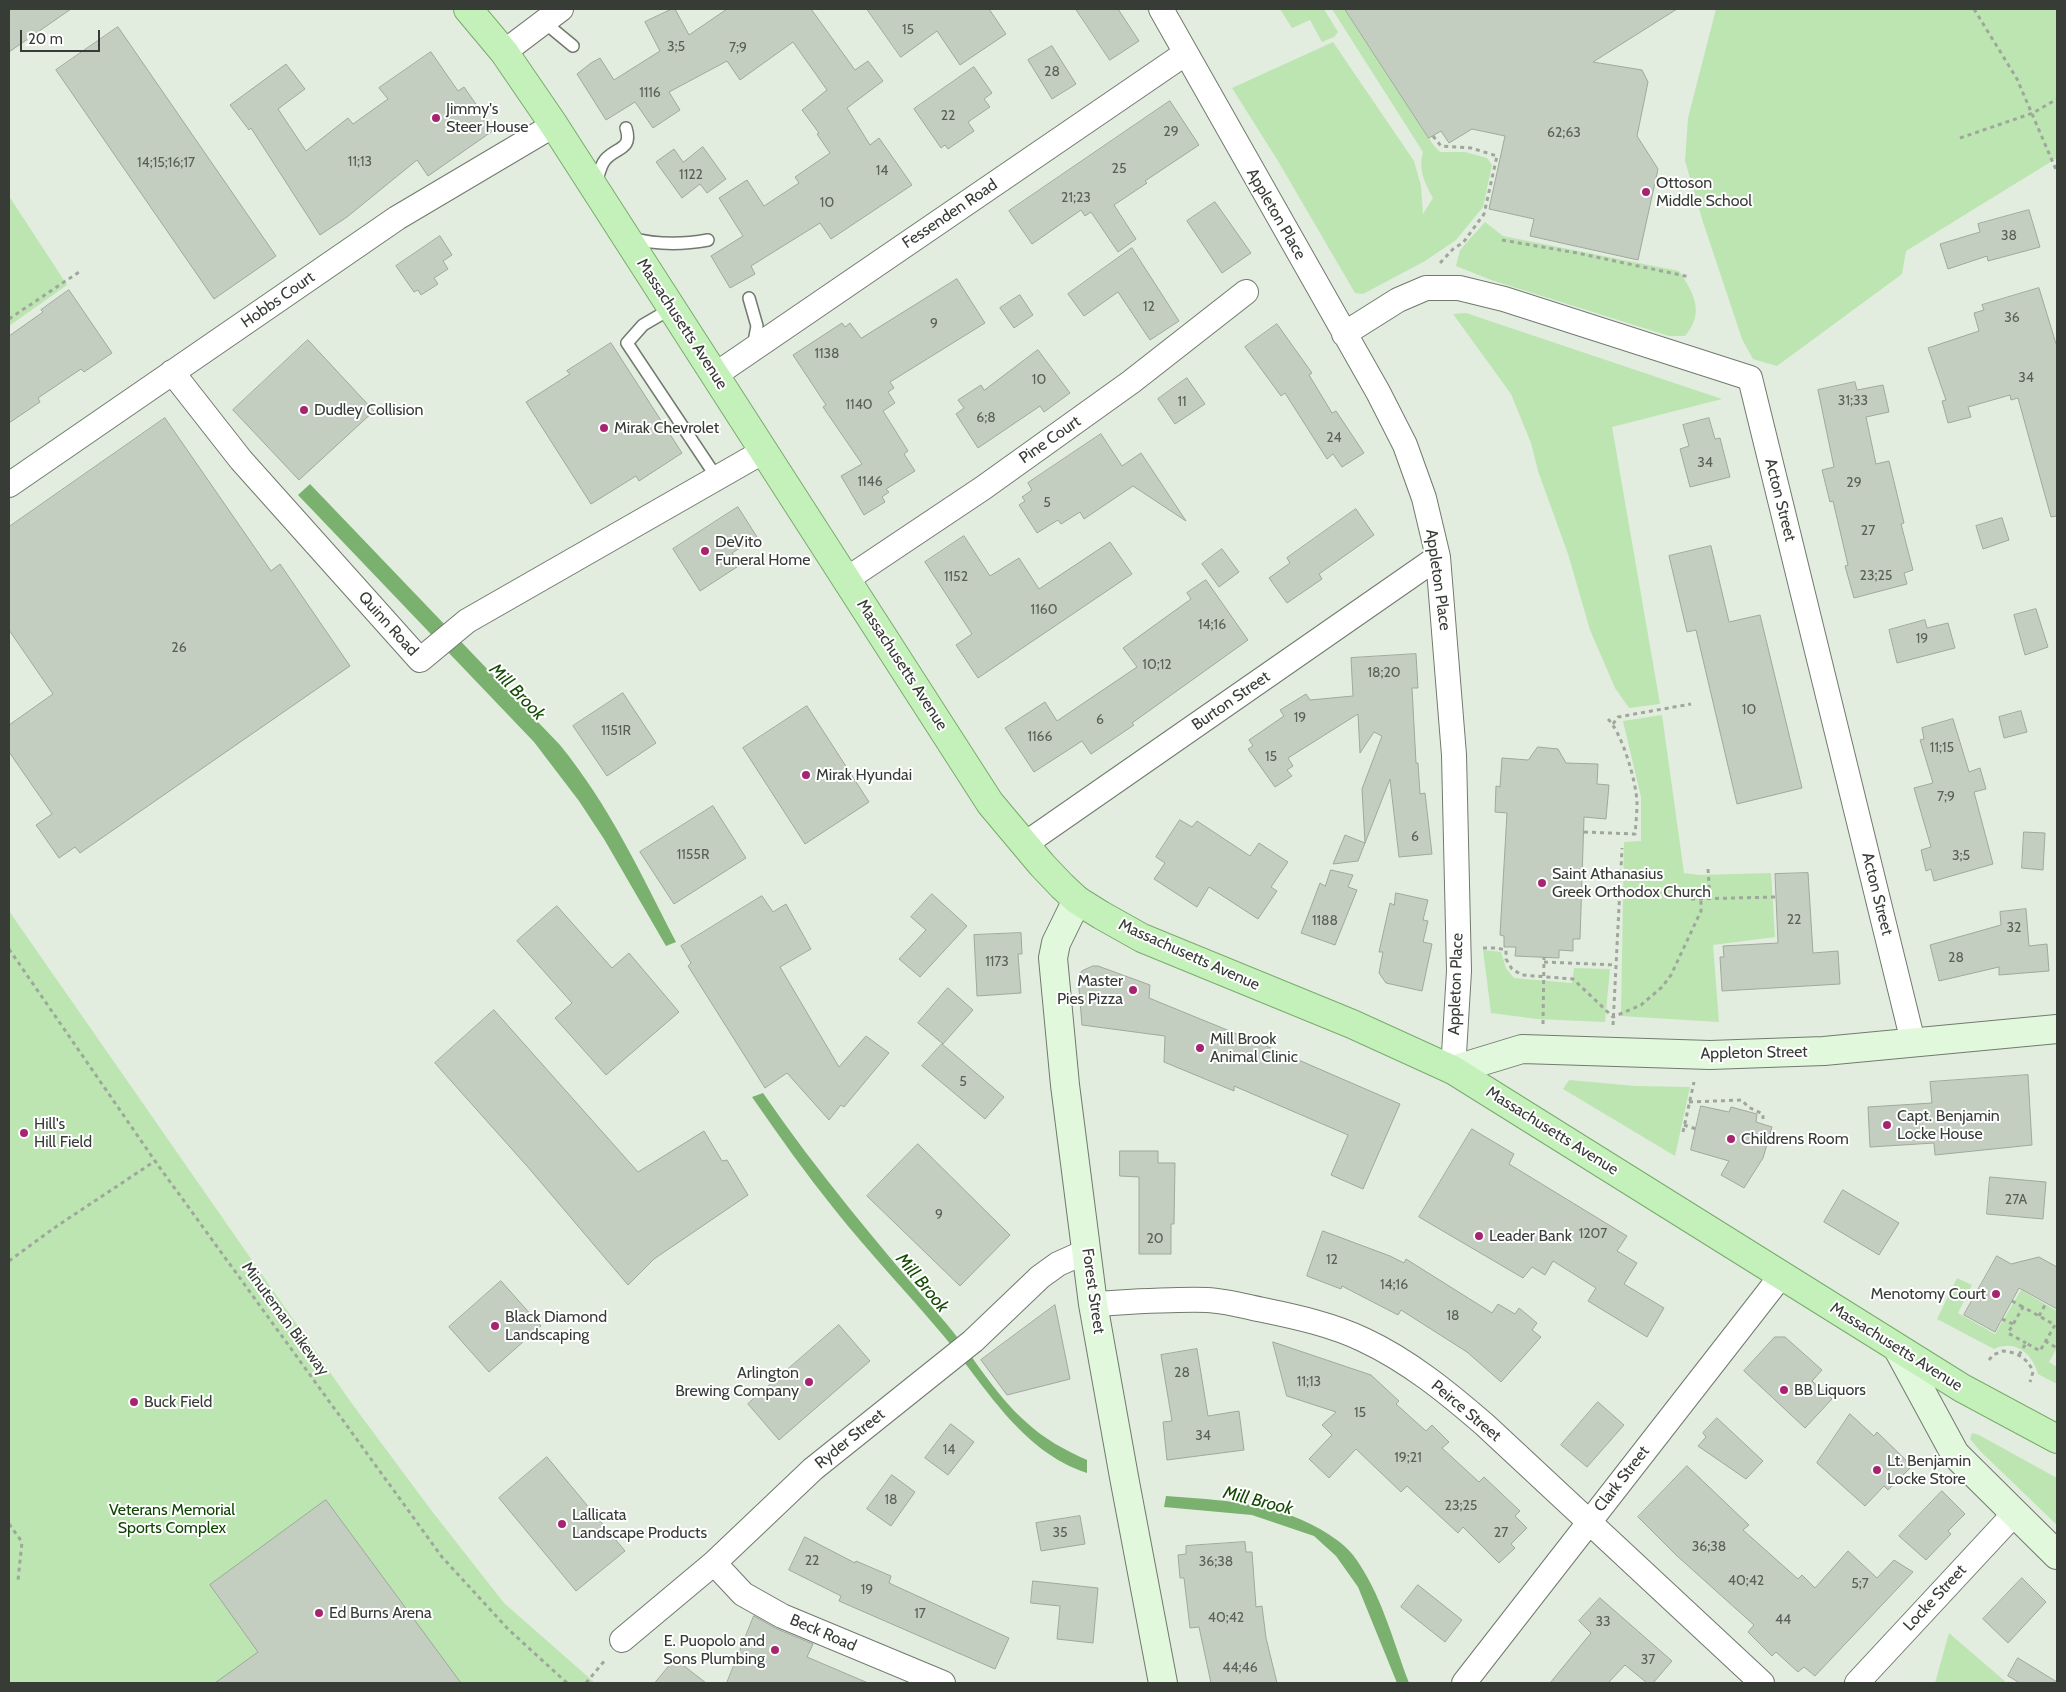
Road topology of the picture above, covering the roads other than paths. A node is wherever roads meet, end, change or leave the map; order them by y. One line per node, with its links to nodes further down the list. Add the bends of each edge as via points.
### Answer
1 (468, 9): 5 (main road, Massachusetts Avenue)
2 (1160, 9): 6 (street, Appleton Place)
3 (552, 15): 4 (lane); 5 (street)
4 (573, 46)
5 (504, 52): 7 (main road, Massachusetts Avenue)
6 (1186, 53): 15 (street, Appleton Place); 16 (street, Fessenden Road)
7 (554, 125): 9 (main road, Massachusetts Avenue); 17 (street, Hobbs Court, via 397,218)
8 (626, 128): 9 (lane, via 626,146 603,162)
9 (594, 187): 10 (main road, Massachusetts Avenue)
10 (626, 237): 11 (lane, via 681,245); 14 (main road, Massachusetts Avenue)
11 (708, 240)
12 (1246, 292): 23 (street, Pine Court, via 1131,382)
13 (749, 298): 16 (lane, via 757,326)
14 (672, 308): 18 (main road, Massachusetts Avenue); 20 (lane, via 643,324 627,343)
15 (1344, 334): 22 (street, Appleton Place, via 1405,444 1424,498); 27 (street, Acton Street, via 1394,303 1426,288 1459,288 1504,299 1750,378)
16 (753, 348): 18 (street, Fessenden Road)
17 (172, 372): 20 (street, Quinn Road, via 241,460 420,660 456,629); 21 (street, Hobbs Court)
18 (715, 374): 19 (main road, Massachusetts Avenue)
19 (764, 451): 20 (street, Quinn Road); 23 (main road, Massachusetts Avenue)
20 (717, 478)
21 (9, 485)
22 (1438, 557): 24 (street, Burton Street); 28 (street, Appleton Place, via 1454,754 1459,971)
23 (846, 579): 24 (main road, Massachusetts Avenue, via 990,803)
24 (1025, 844): 25 (main road, Massachusetts Avenue)
25 (1077, 900): 28 (main road, Massachusetts Avenue, via 1142,938 1352,1024); 29 (street, Forest Street, via 1055,947 1053,962)
26 (2057, 1029): 27 (street, Appleton Street)
27 (1913, 1042): 28 (street, Appleton Street, via 1824,1051 1710,1055 1522,1049)
28 (1453, 1070): 30 (main road, Massachusetts Avenue)
29 (1087, 1251): 31 (street, Forest Street); 37 (street, Ryder Street, via 1058,1264 1040,1277 972,1341 813,1469)
30 (1781, 1276): 32 (main road, Massachusetts Avenue); 35 (street, Clark Street)
31 (1093, 1304): 35 (street, Peirce Street, via 1179,1300 1228,1303 1285,1314 1365,1340 1454,1398); 40 (street, Forest Street)
32 (1898, 1349): 33 (main road, Massachusetts Avenue); 34 (street, via 1956,1454)
33 (2057, 1439)
34 (2014, 1514): 36 (street); 43 (street, Locke Street)
35 (1589, 1521): 41 (street, Clark Street); 42 (street, Peirce Street)
36 (2057, 1554)
37 (714, 1563): 38 (street, Ryder Street); 39 (street, Beck Road, via 743,1594 782,1616)
38 (622, 1640)
39 (943, 1683)
40 (1163, 1683)
41 (1464, 1683)
42 (1762, 1683)
43 (1857, 1683)

